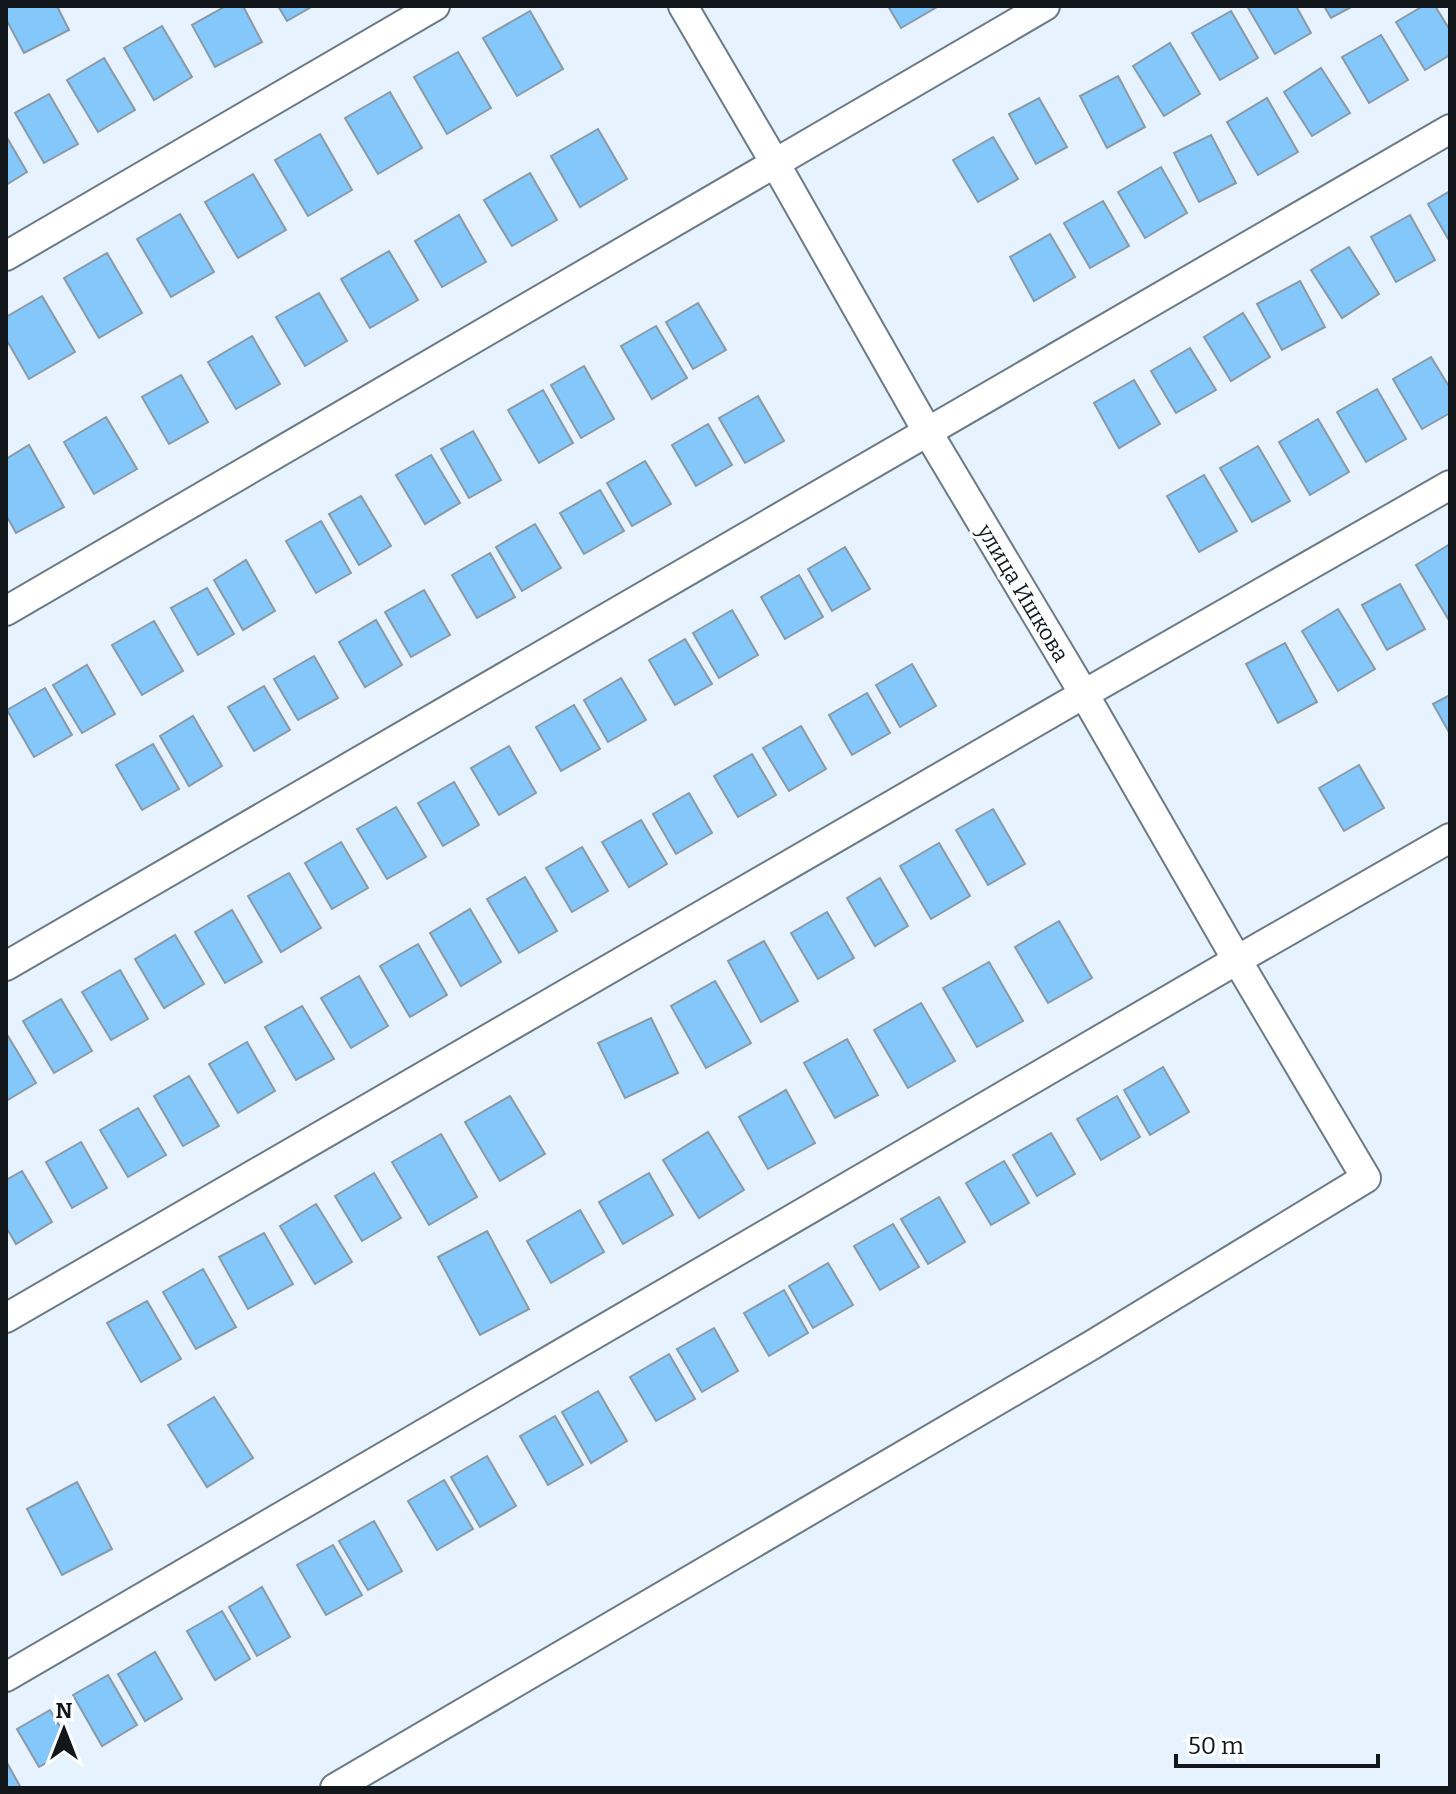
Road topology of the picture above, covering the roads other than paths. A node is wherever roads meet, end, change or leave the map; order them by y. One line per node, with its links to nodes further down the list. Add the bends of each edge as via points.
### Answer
1 (435, 6): 6 (street)
2 (683, 6): 5 (street, улица Ишкова)
3 (1045, 6): 5 (street)
4 (1450, 129): 7 (street)
5 (775, 163): 7 (street, улица Ишкова); 9 (street)
6 (6, 256)
7 (927, 431): 10 (street, улица Ишкова); 13 (street)
8 (1450, 485): 10 (street)
9 (6, 611)
10 (1084, 694): 12 (street, улица Ишкова); 14 (street)
11 (1450, 838): 12 (street)
12 (1237, 960): 15 (street); 16 (street, улица Ишкова, via 1366,1178 1092,1345)
13 (6, 966)
14 (6, 1318)
15 (6, 1677)
16 (335, 1788)

